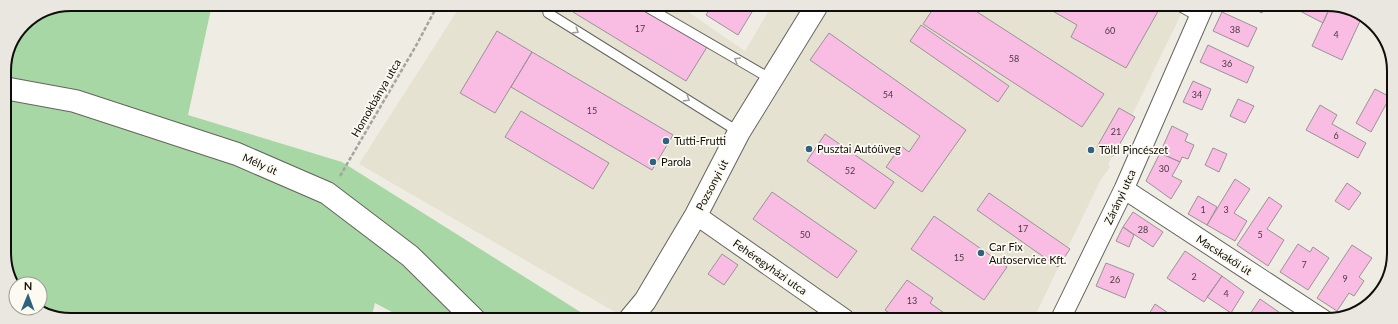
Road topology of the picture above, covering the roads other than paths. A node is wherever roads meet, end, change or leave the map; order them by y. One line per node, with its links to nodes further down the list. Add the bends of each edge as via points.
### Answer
1 (548, 11): 7 (lane, one-way to 7, via 548,14)
2 (654, 11): 5 (lane, one-way to 2)
3 (811, 11): 5 (main road, Pozsonyi út)
4 (1201, 11): 8 (street, Zárányi utca)
5 (771, 79): 7 (main road, Pozsonyi út)
6 (11, 89): 10 (main road, Mély út, via 75,101 193,139 236,154 327,193 410,256)
7 (740, 132): 9 (main road, Pozsonyi út)
8 (1124, 189): 13 (street, Zárányi utca); 14 (street, Macskakői út)
9 (696, 215): 11 (main road, Pozsonyi út, via 645,301); 12 (street, Fehéregyházi utca)
10 (468, 313)
11 (635, 313)
12 (836, 313)
13 (1063, 313)
14 (1313, 313)

